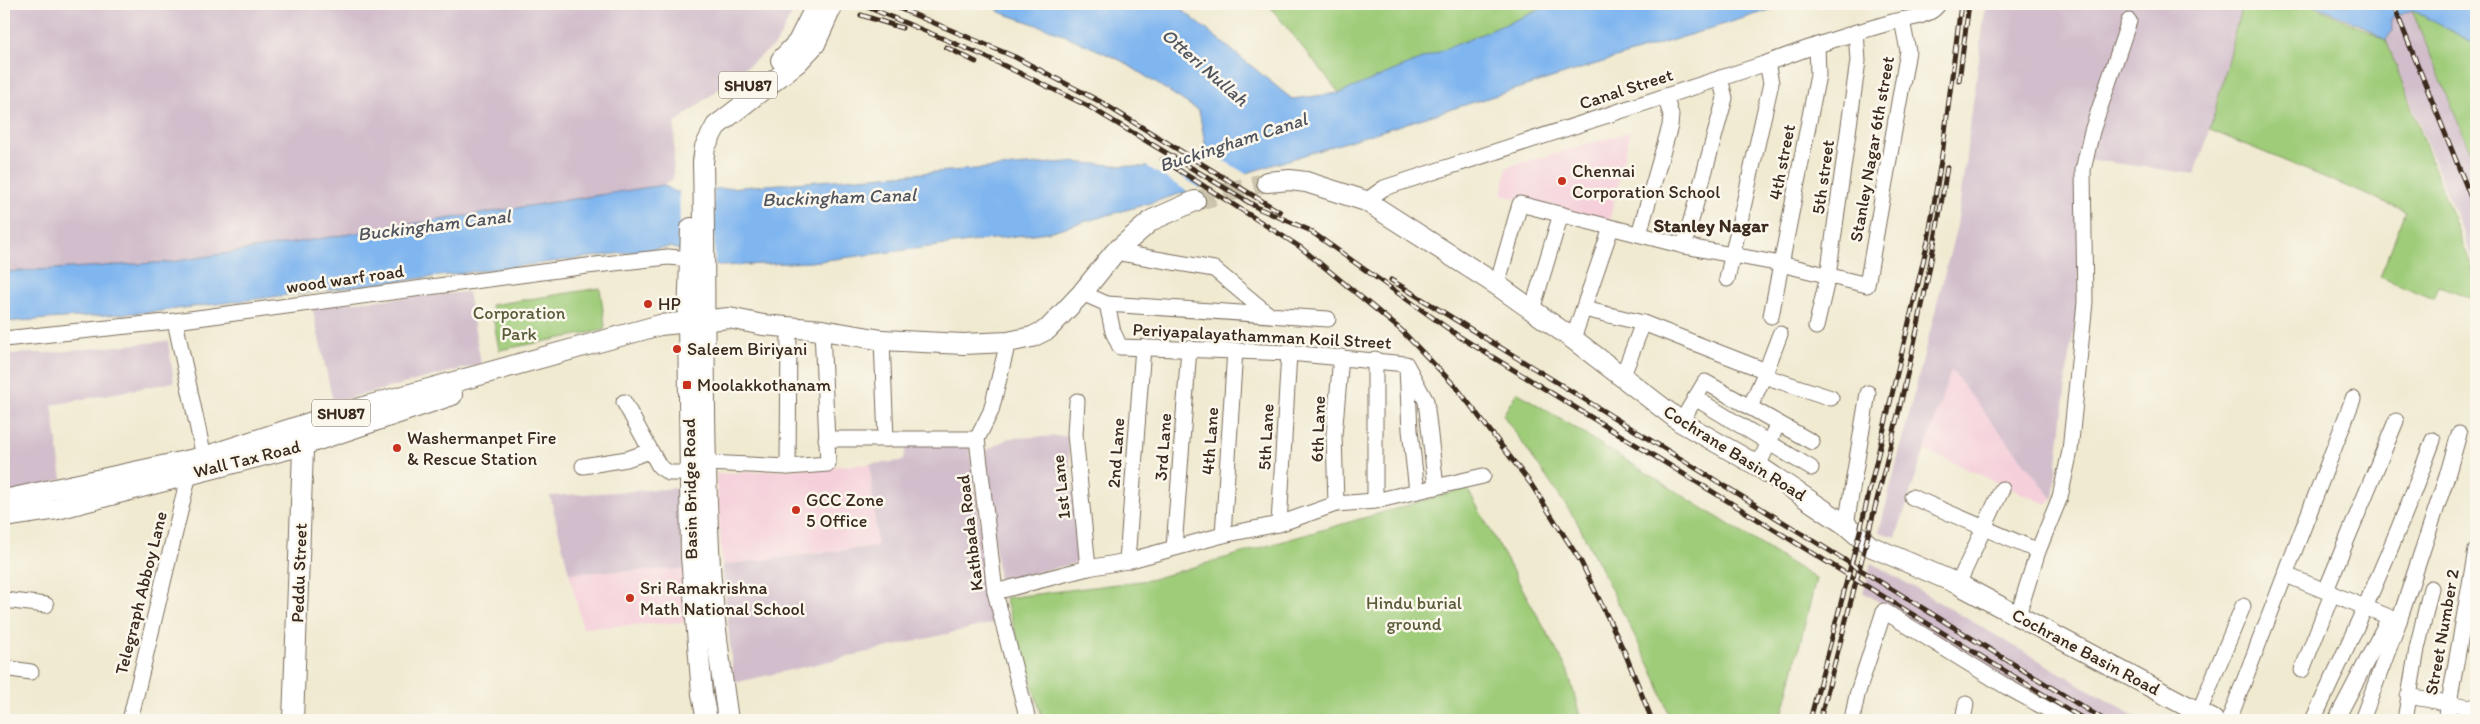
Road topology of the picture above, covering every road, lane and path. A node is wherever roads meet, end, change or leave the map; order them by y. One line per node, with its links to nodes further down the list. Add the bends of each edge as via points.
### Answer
1 (1938, 4): 3 (street, Canal Street, via 1934,9)
2 (823, 8): 19 (main road, SHU87, via 781,60 707,118 692,140 696,162)
3 (1902, 20): 5 (street, Canal Street); 21 (street, Stanley Nagar 6th street, via 1908,51 1868,285)
4 (2129, 22): 93 (street, via 2092,131 2083,170 2085,302 2070,451 2060,497)
5 (1856, 32): 6 (street, Canal Street); 21 (street, 5th street, via 1858,61)
6 (1817, 45): 7 (street, Canal Street); 20 (street, 4th street, via 1818,74)
7 (1767, 63): 8 (street, Canal Street); 18 (street, via 1771,83)
8 (1720, 78): 9 (street, Canal Street); 16 (street, via 1725,98)
9 (1665, 96): 12 (street, Canal Street, via 1384,188); 15 (street, via 1671,115 1670,126)
10 (1267, 182): 12 (main road, Cochrane Basin Road, via 1306,182)
11 (1195, 201): 17 (main road, via 1152,220)
12 (1366, 201): 23 (main road, Cochrane Basin Road)
13 (1560, 214): 14 (street); 23 (street, via 1520,204); 27 (street)
14 (1611, 228): 15 (street); 26 (street)
15 (1639, 234): 16 (street)
16 (1684, 246): 18 (street)
17 (1115, 252): 24 (main road); 28 (street, via 1214,269)
18 (1732, 257): 20 (street); 22 (street)
19 (696, 260): 31 (street, wood warf road, via 668,257 596,265); 33 (main road)
20 (1781, 264): 21 (street); 29 (street, 4th street)
21 (1828, 276): 34 (street, 5th street)
22 (1727, 279)
23 (1497, 285): 27 (main road, Cochrane Basin Road)
24 (1082, 293): 25 (street); 41 (main road, via 1048,329 1032,337)
25 (1107, 304): 28 (street); 42 (street, Periyapalayathamman Koil Street, via 1113,332 1120,346)
26 (1584, 309): 32 (street); 39 (street)
27 (1532, 310): 39 (main road, Cochrane Basin Road)
28 (1268, 314): 30 (street)
29 (1771, 316)
30 (1328, 319)
31 (175, 321): 38 (street, wood warf road); 70 (street)
32 (1643, 323): 49 (street); 50 (street)
33 (696, 326): 35 (main road, Wall Tax Road, via 729,318); 62 (main road, Wall Tax Road / SHU87); 71 (main road); 76 (main road, Basin Bridge Road)
34 (1816, 327)
35 (790, 328): 36 (main road); 74 (street)
36 (822, 330): 40 (main road); 63 (street)
37 (1780, 334): 49 (street)
38 (4, 339)
39 (1572, 339): 50 (main road, Cochrane Basin Road)
40 (882, 340): 41 (main road, via 963,344); 64 (street)
41 (1008, 342): 65 (street, via 991,411)
42 (1143, 347): 43 (street, Periyapalayathamman Koil Street); 95 (street, 2nd Lane)
43 (1189, 348): 44 (street, Periyapalayathamman Koil Street); 91 (street, 3rd Lane)
44 (1235, 350): 45 (street, Periyapalayathamman Koil Street); 90 (street, 4th Lane)
45 (1289, 353): 46 (street, Periyapalayathamman Koil Street); 87 (street, 5th Lane)
46 (1340, 356): 47 (street, Periyapalayathamman Koil Street); 85 (street, 6th Lane, via 1334,435)
47 (1375, 359): 48 (street, Periyapalayathamman Koil Street); 84 (street)
48 (1406, 364): 79 (street, Periyapalayathamman Koil Street, via 1426,401); 81 (street)
49 (1765, 374): 53 (street); 57 (street)
50 (1622, 378): 59 (main road, Cochrane Basin Road)
51 (1868, 393): 88 (street)
52 (1695, 398): 57 (street, via 1705,382); 59 (street); 67 (street)
53 (1830, 398)
54 (2353, 399): 97 (street)
55 (624, 402): 69 (street)
56 (1077, 402): 96 (street, 1st Lane, via 1075,434)
57 (1750, 407): 60 (street)
58 (2396, 421): 102 (street)
59 (1681, 422): 73 (main road, Cochrane Basin Road)
60 (1778, 423): 67 (street); 68 (street)
61 (2459, 434): 108 (street, via 2447,476)
62 (302, 435): 70 (main road, Wall Tax Road / SHU87); 77 (main road, Wall Tax Road / SHU87); 118 (main road, Peddu Street)
63 (826, 439): 64 (street); 74 (street, via 828,464)
64 (886, 439): 65 (street)
65 (977, 439): 101 (street, Kathbada Road)
66 (2433, 440): 106 (street)
67 (1769, 442): 73 (street); 75 (street)
68 (1812, 442)
69 (650, 451): 72 (street, via 627,459); 76 (street, via 659,466 669,473)
70 (204, 457): 83 (main road, Wall Tax Road / SHU87)
71 (707, 463): 74 (street); 94 (main road)
72 (583, 466)
73 (1758, 466): 88 (main road, Cochrane Basin Road)
74 (788, 467)
75 (1811, 468)
76 (690, 473): 94 (main road, Basin Bridge Road)
77 (189, 474): 86 (main road, Wall Tax Road / SHU87, via 57,509); 117 (street, Telegraph Abboy Lane)
78 (1483, 476): 79 (street)
79 (1436, 487): 81 (street)
80 (2002, 489): 89 (street)
81 (1417, 491): 84 (street)
82 (1912, 497): 89 (street)
83 (4, 500)
84 (1375, 501): 85 (street)
85 (1336, 504): 87 (street)
86 (4, 517)
87 (1279, 524): 90 (street)
88 (1846, 525): 99 (main road, Cochrane Basin Road, via 1870,546)
89 (1984, 529): 93 (street); 99 (street)
90 (1223, 535): 91 (street)
91 (1174, 548): 95 (street)
92 (2476, 550): 98 (street, Street Number 2)
93 (2038, 551): 107 (street)
94 (700, 555): 119 (main road, Basin Bridge Road, via 702,694); 120 (main road, Basin Bridge Road)
95 (1127, 561): 96 (street)
96 (1088, 568): 101 (street)
97 (2286, 575): 102 (street); 125 (street)
98 (2473, 582): 113 (street, Street Number 2)
99 (1958, 584): 107 (main road, Cochrane Basin Road)
100 (2430, 588): 112 (street)
101 (995, 592): 121 (street, Kathbada Road)
102 (2329, 592): 106 (street); 110 (street)
103 (4, 600): 104 (street)
104 (46, 605)
105 (2243, 606): 116 (street)
106 (2367, 609): 108 (street); 126 (street)
107 (2018, 615): 116 (main road, Cochrane Basin Road)
108 (2394, 620): 127 (street); 128 (street)
109 (4, 668): 111 (street)
110 (2302, 670)
111 (31, 672)
112 (2408, 696): 113 (street); 129 (street)
113 (2449, 702): 115 (street); 130 (street, Street Number 2)
114 (1966, 704): 123 (street)
115 (2476, 708)
116 (2206, 716)
117 (130, 720)
118 (293, 720)
119 (707, 720)
120 (728, 720)
121 (1028, 720)
122 (1852, 720): 124 (street, via 1884,611)
123 (1963, 720)
124 (2067, 720)
125 (2229, 720)
126 (2313, 720)
127 (2336, 720)
128 (2362, 720)
129 (2405, 720)
130 (2446, 720)

